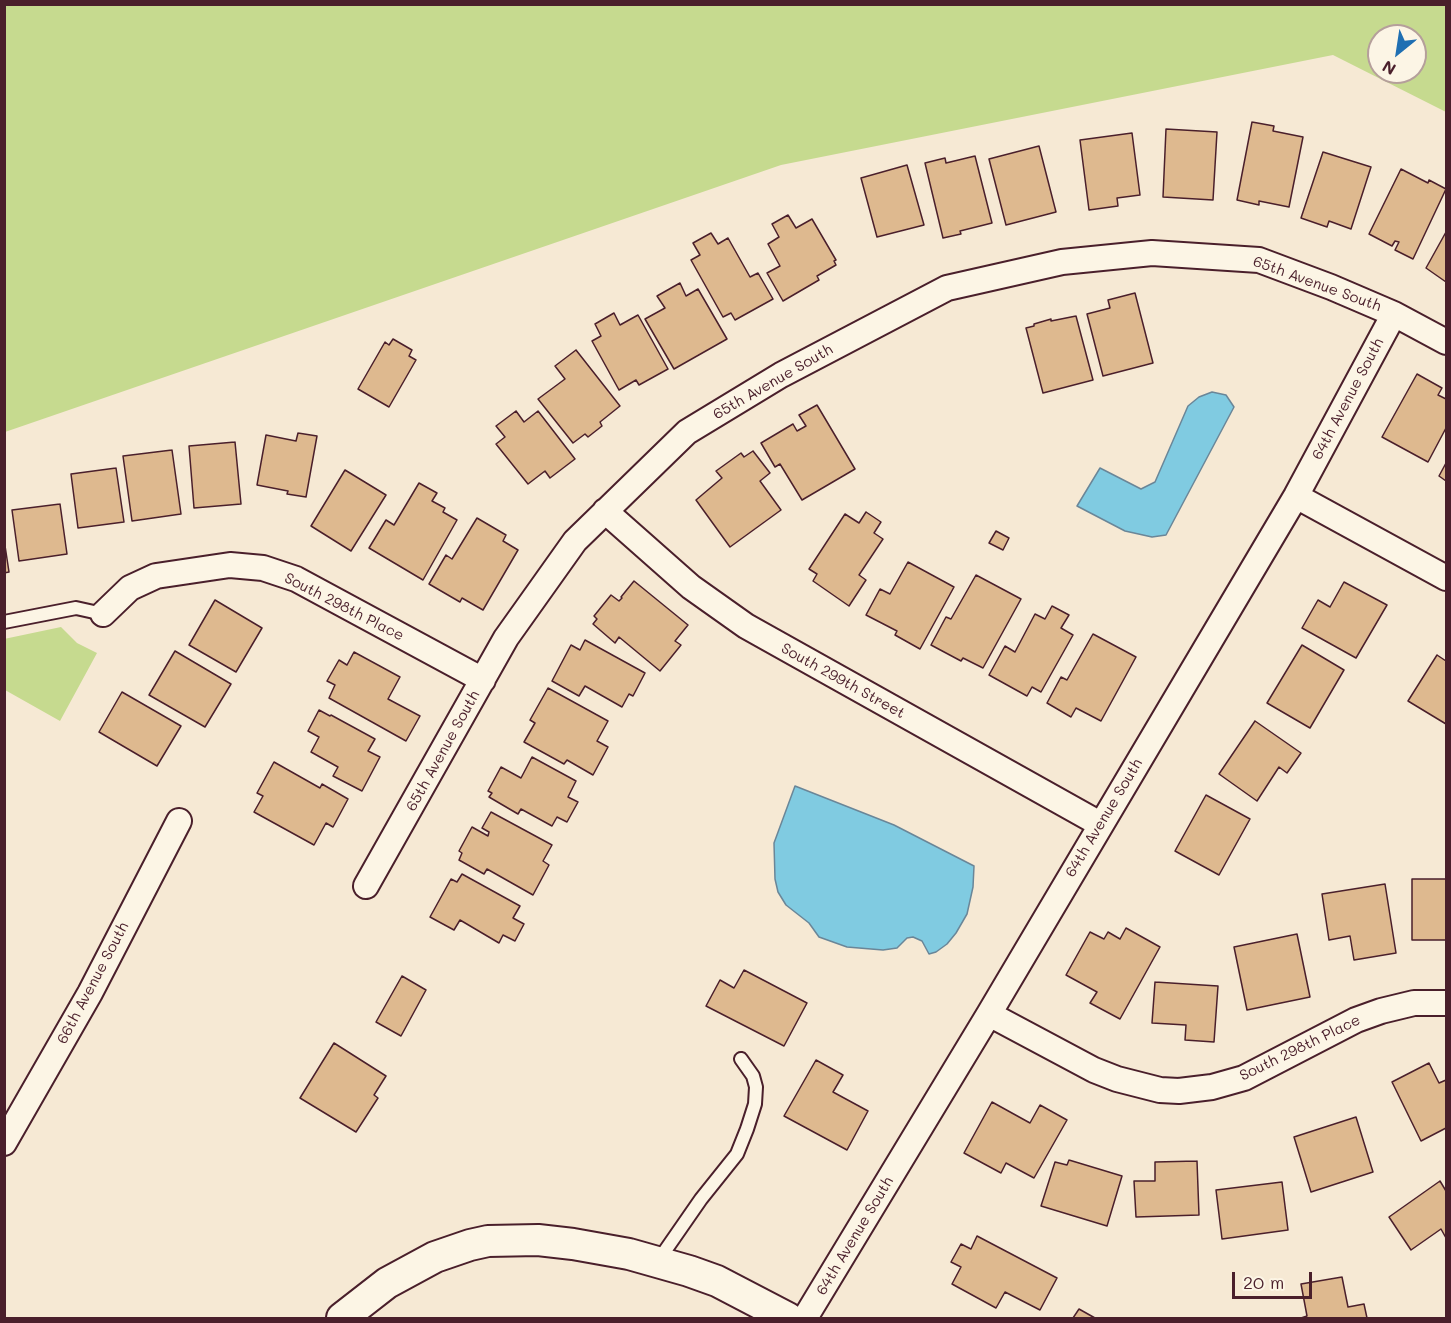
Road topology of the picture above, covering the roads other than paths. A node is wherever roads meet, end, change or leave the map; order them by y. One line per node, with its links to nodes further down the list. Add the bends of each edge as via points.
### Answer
1 (1394, 314): 2 (street, 65th Avenue South); 3 (street, 64th Avenue South); 4 (street, 65th Avenue South, via 1259,260 1152,252 1062,262 947,288 781,375 687,432)
2 (1446, 342)
3 (1296, 496): 5 (street); 10 (street, 64th Avenue South)
4 (605, 511): 8 (street, 65th Avenue South, via 575,541 539,590); 10 (street, South 299th Street, via 691,587 747,627)
5 (1446, 578)
6 (103, 614): 7 (lane, via 76,608); 8 (street, South 298th Place, via 130,588 156,576 230,565 263,567 296,579)
7 (4, 622)
8 (483, 680): 11 (street, 65th Avenue South)
9 (179, 821): 15 (street, 66th Avenue South, via 90,993)
10 (1100, 824): 13 (street, 64th Avenue South)
11 (366, 886)
12 (1446, 1003): 13 (street, South 298th Place, via 1414,1003 1381,1011 1325,1035 1244,1078 1179,1091 1149,1088 1094,1070)
13 (989, 1014): 19 (street, 64th Avenue South)
14 (741, 1059): 16 (lane, via 756,1087 755,1104 741,1146)
15 (4, 1143)
16 (658, 1261): 17 (street, via 538,1240 488,1242 452,1250 402,1274); 18 (street, via 717,1281)
17 (342, 1318)
18 (788, 1318)
19 (805, 1318)

